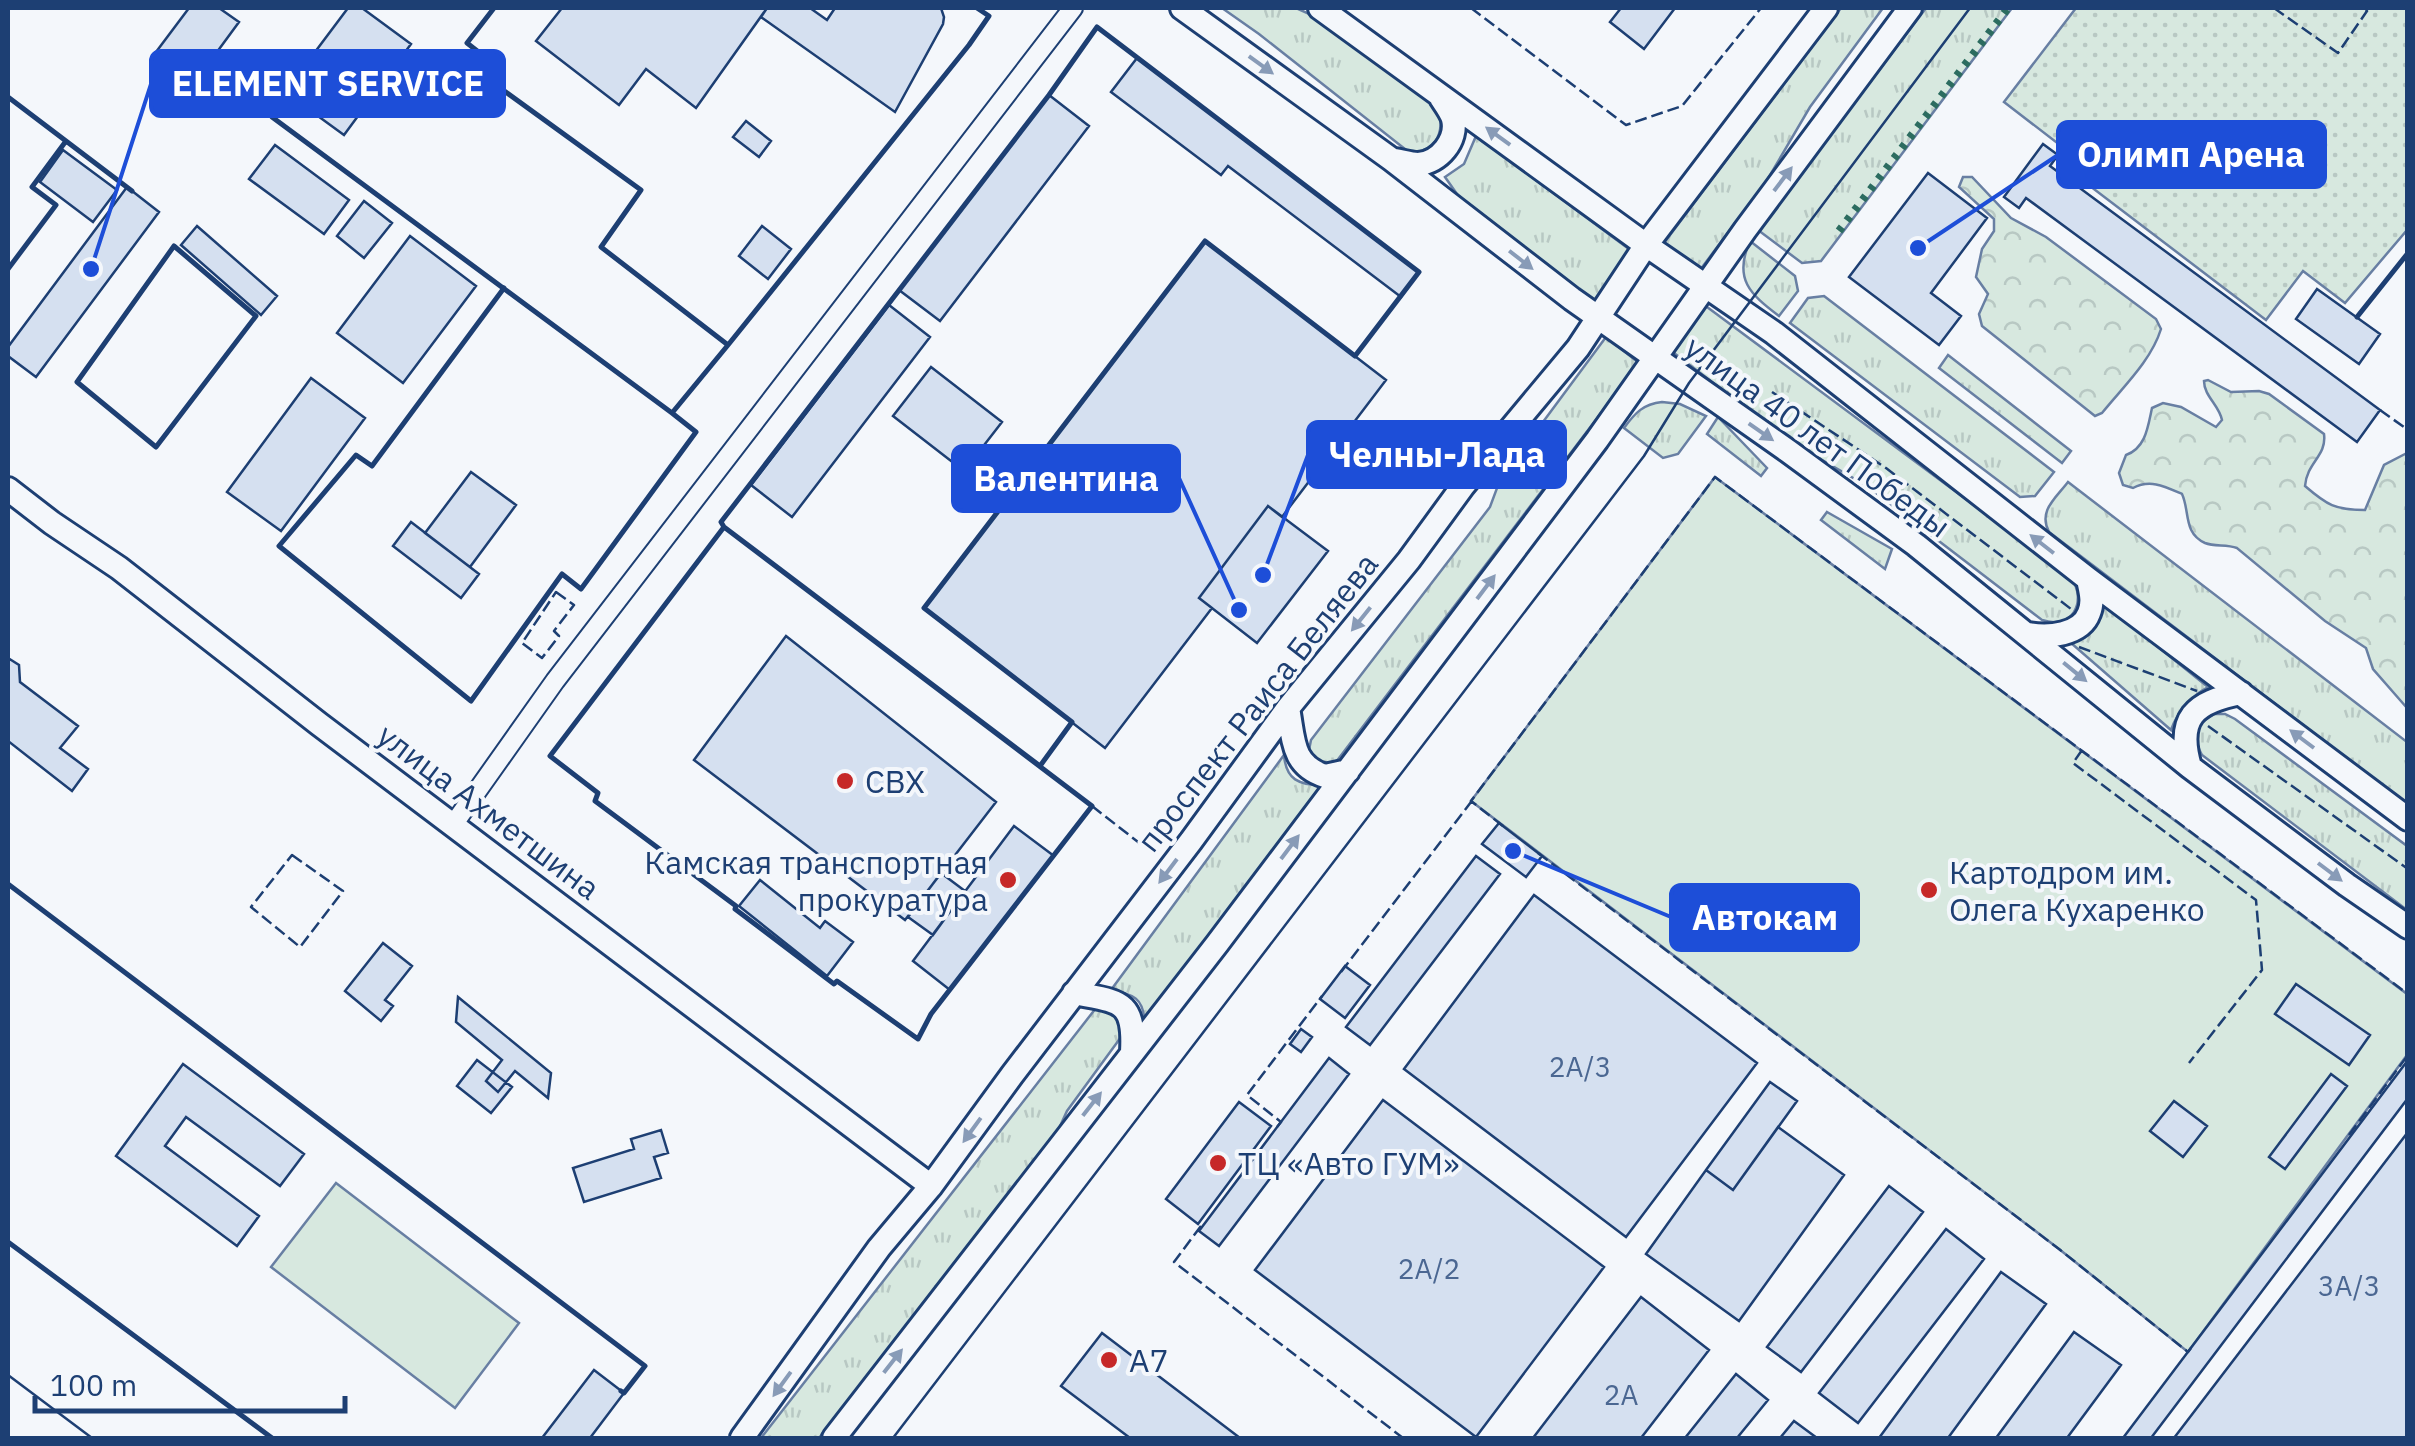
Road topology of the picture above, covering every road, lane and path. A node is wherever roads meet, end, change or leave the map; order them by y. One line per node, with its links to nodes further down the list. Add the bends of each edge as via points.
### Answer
1 (1074, 8): 20 (street, via 555,681)
2 (1182, 8): 7 (street, улица 40 лет Победы, one-way to 7)
3 (1320, 8): 6 (street, улица 40 лет Победы)
4 (1826, 8): 8 (street, проспект Раиса Беляева)
5 (1910, 8): 9 (street, one-way to 5)
6 (1437, 91): 7 (street, via 1452,117 1444,151 1417,164); 8 (street, улица 40 лет Победы, one-way to 6)
7 (1391, 159): 10 (street, улица 40 лет Победы, one-way to 10)
8 (1646, 245): 9 (street, улица 40 лет Победы); 10 (street, проспект Раиса Беляева)
9 (1705, 286): 11 (street); 13 (street, улица 40 лет Победы, one-way to 9)
10 (1598, 318): 11 (street, улица 40 лет Победы); 16 (street, проспект Раиса Беляева, one-way to 16)
11 (1655, 358): 14 (street, улица 40 лет Победы, one-way to 14, via 1888,524); 18 (street, one-way to 11)
12 (8, 489): 20 (street, улица Ахметшина)
13 (2088, 579): 14 (street, via 2092,598 2083,623 2057,634); 15 (street, улица 40 лет Победы)
14 (2028, 634): 17 (street, улица 40 лет Победы, one-way to 17)
15 (2241, 693): 17 (street, via 2218,698 2188,721); 19 (street, улица 40 лет Победы, one-way to 15)
16 (1288, 708): 18 (street, via 1298,759 1325,776); 22 (street, проспект Раиса Беляева, one-way to 22)
17 (2190, 767): 21 (street, улица 40 лет Победы, one-way to 21)
18 (1348, 770): 23 (street, one-way to 18)
19 (2408, 819)
20 (453, 825): 24 (street, улица Ахметшина)
21 (2408, 927)
22 (1074, 993): 23 (street, via 1118,1002 1130,1014); 24 (street, проспект Раиса Беляева, one-way to 24)
23 (1132, 1052): 26 (street, one-way to 23)
24 (931, 1186): 25 (street, проспект Раиса Беляева, one-way to 25)
25 (746, 1436)
26 (834, 1438)

